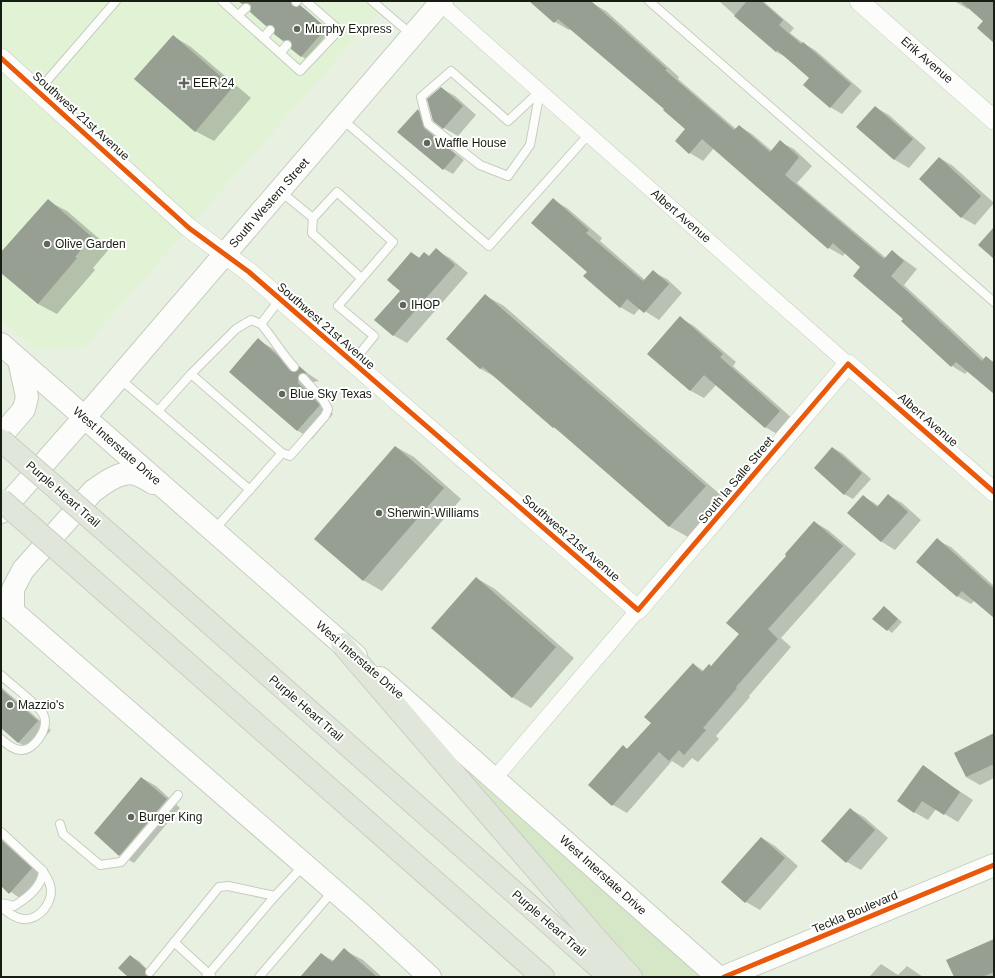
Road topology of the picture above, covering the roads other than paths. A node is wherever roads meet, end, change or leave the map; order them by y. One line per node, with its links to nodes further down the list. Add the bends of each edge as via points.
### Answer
1 (116, 1): 16 (lane)
2 (222, 1): 9 (lane)
3 (306, 1): 14 (lane, via 315,14 339,30 300,71)
4 (372, 1): 11 (lane)
5 (649, 1): 26 (lane)
6 (859, 1): 19 (street, Erik Avenue)
7 (441, 2): 11 (main road, South Western Street); 17 (street, Albert Avenue)
8 (246, 8): 9 (lane)
9 (238, 15): 12 (lane)
10 (270, 30): 12 (lane)
11 (412, 36): 18 (main road, South Western Street)
12 (263, 38): 14 (lane)
13 (287, 45): 14 (lane)
14 (280, 53)
15 (1, 58): 16 (street, Southwest 21st Avenue)
16 (39, 90): 23 (street, Southwest 21st Avenue, via 189,228)
17 (540, 91): 17 (lane, via 508,121 451,71 421,97 428,124 480,165 508,176 530,145); 20 (street, Albert Avenue)
18 (341, 119): 20 (lane, via 489,246); 21 (main road, South Western Street)
19 (994, 120)
20 (589, 134): 31 (street, Albert Avenue)
21 (280, 191): 22 (lane); 23 (main road, South Western Street)
22 (313, 218): 24 (lane, via 312,233); 24 (lane, via 337,192 393,242)
23 (225, 254): 25 (street, Southwest 21st Avenue); 34 (main road, South Western Street)
24 (361, 278): 30 (lane, via 338,306 374,336)
25 (280, 299): 27 (lane); 30 (street, Southwest 21st Avenue)
26 (994, 302)
27 (261, 324): 32 (lane); 33 (lane, via 251,320 236,328)
28 (1, 344): 29 (main road, West Interstate Drive)
29 (19, 360): 37 (main road, West Interstate Drive); 38 (main road, via 26,403 24,409)
30 (353, 362): 48 (street, Southwest 21st Avenue)
31 (848, 364): 43 (street, Albert Avenue); 48 (street, South la Salle Street)
32 (294, 367)
33 (191, 374): 36 (lane); 40 (lane)
34 (118, 378): 36 (lane); 37 (main road, South Western Street)
35 (303, 378): 40 (lane, via 328,409 325,416 290,456)
36 (158, 411): 41 (lane)
37 (85, 417): 42 (main road, West Interstate Drive); 45 (main road, South Western Street)
38 (1, 436)
39 (1, 440): 69 (highway, Purple Heart Trail, bridge)
40 (282, 453): 41 (lane)
41 (250, 490): 46 (lane)
42 (168, 491): 46 (main road, West Interstate Drive); 47 (main road, via 135,474 124,474 93,491 23,570)
43 (994, 492)
44 (1, 500): 68 (highway, bridge)
45 (1, 512)
46 (214, 531): 49 (main road, West Interstate Drive)
47 (7, 606): 56 (main road)
48 (638, 610): 52 (street, South la Salle Street)
49 (342, 644): 52 (main road, West Interstate Drive); 70 (highway)
50 (1, 675): 51 (lane, via 39,709 44,717 44,726 41,736 33,745 21,750 10,747)
51 (1, 740)
52 (494, 778): 71 (main road, West Interstate Drive)
53 (178, 795): 54 (lane, via 121,862 100,866 63,834)
54 (60, 824)
55 (1, 832): 58 (lane)
56 (304, 865): 59 (main road); 60 (lane)
57 (994, 865): 72 (main road, Teckla Boulevard)
58 (43, 871): 61 (lane, via 42,880 24,900 14,906); 62 (lane, via 50,885 50,895 46,907 35,918 23,919 12,916)
59 (334, 890): 66 (lane); 67 (main road)
60 (275, 896): 63 (lane, via 228,886 219,887); 65 (lane)
61 (1, 903)
62 (1, 907)
63 (174, 942): 64 (lane); 65 (lane)
64 (150, 972)
65 (209, 976)
66 (259, 977)
67 (430, 977)
68 (543, 977)
69 (610, 977)
70 (631, 977)
71 (718, 977)
72 (724, 977)

